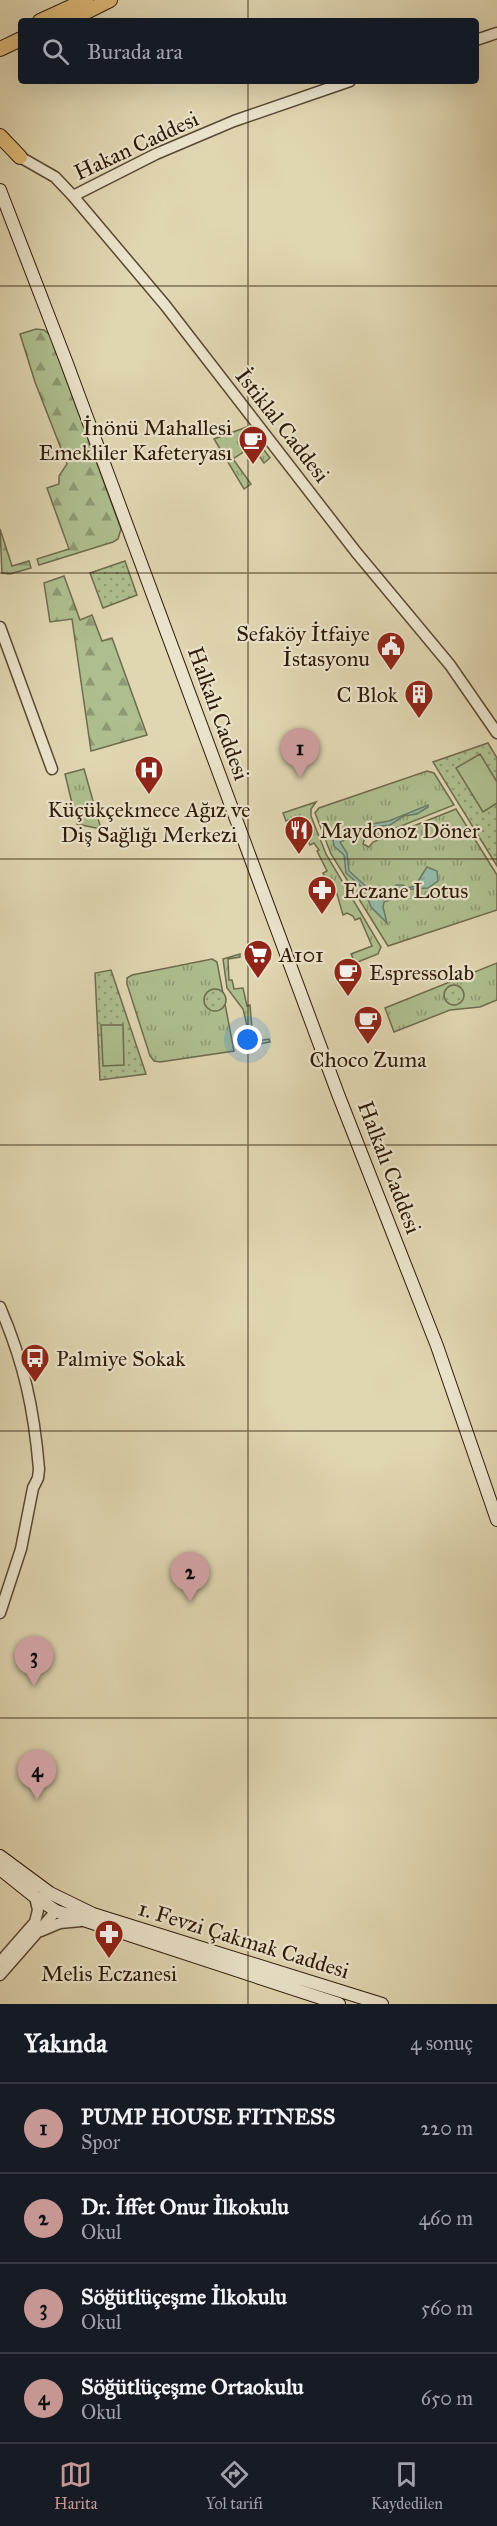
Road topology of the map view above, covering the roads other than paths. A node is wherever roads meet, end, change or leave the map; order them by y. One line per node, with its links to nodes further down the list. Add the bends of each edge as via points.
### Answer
1 (86, 0): 3 (main road)
2 (110, 0): 4 (main road)
3 (47, 18)
4 (74, 18)
5 (18, 30): 7 (main road)
6 (497, 33): 8 (street)
7 (0, 37)
8 (479, 39)
9 (18, 40): 10 (main road)
10 (0, 49)
11 (341, 84): 15 (street, Hakan Caddesi, via 234,120)
12 (0, 136): 13 (main road)
13 (7, 153): 15 (street, İstiklal Caddesi, via 55,177)
14 (0, 190): 20 (main road, Halkalı Caddesi, via 329,1070 437,1346)
15 (73, 196): 17 (street, İstiklal Caddesi, via 172,314 356,552 446,660)
16 (0, 627): 18 (street)
17 (497, 733)
18 (52, 769)
19 (0, 1307): 21 (street, via 28,1386 39,1469 21,1549)
20 (497, 1520)
21 (0, 1613)
22 (0, 1856): 24 (main road)
23 (0, 1869): 25 (main road)
24 (50, 1893): 26 (main road); 27 (main road)
25 (35, 1897): 27 (main road); 30 (street, via 36,1922)
26 (66, 1902): 27 (main road); 28 (main road)
27 (56, 1911): 28 (main road); 29 (street)
28 (88, 1917): 29 (street); 32 (main road); 33 (main road, 1. Fevzi Çakmak Caddesi)
29 (39, 1933): 30 (street)
30 (4, 1962): 31 (street)
31 (0, 1975)
32 (305, 1993): 34 (main road); 35 (main road)
33 (355, 2000): 36 (main road, 1. Fevzi Çakmak Caddesi)
34 (312, 2004)
35 (339, 2004)
36 (380, 2004)

